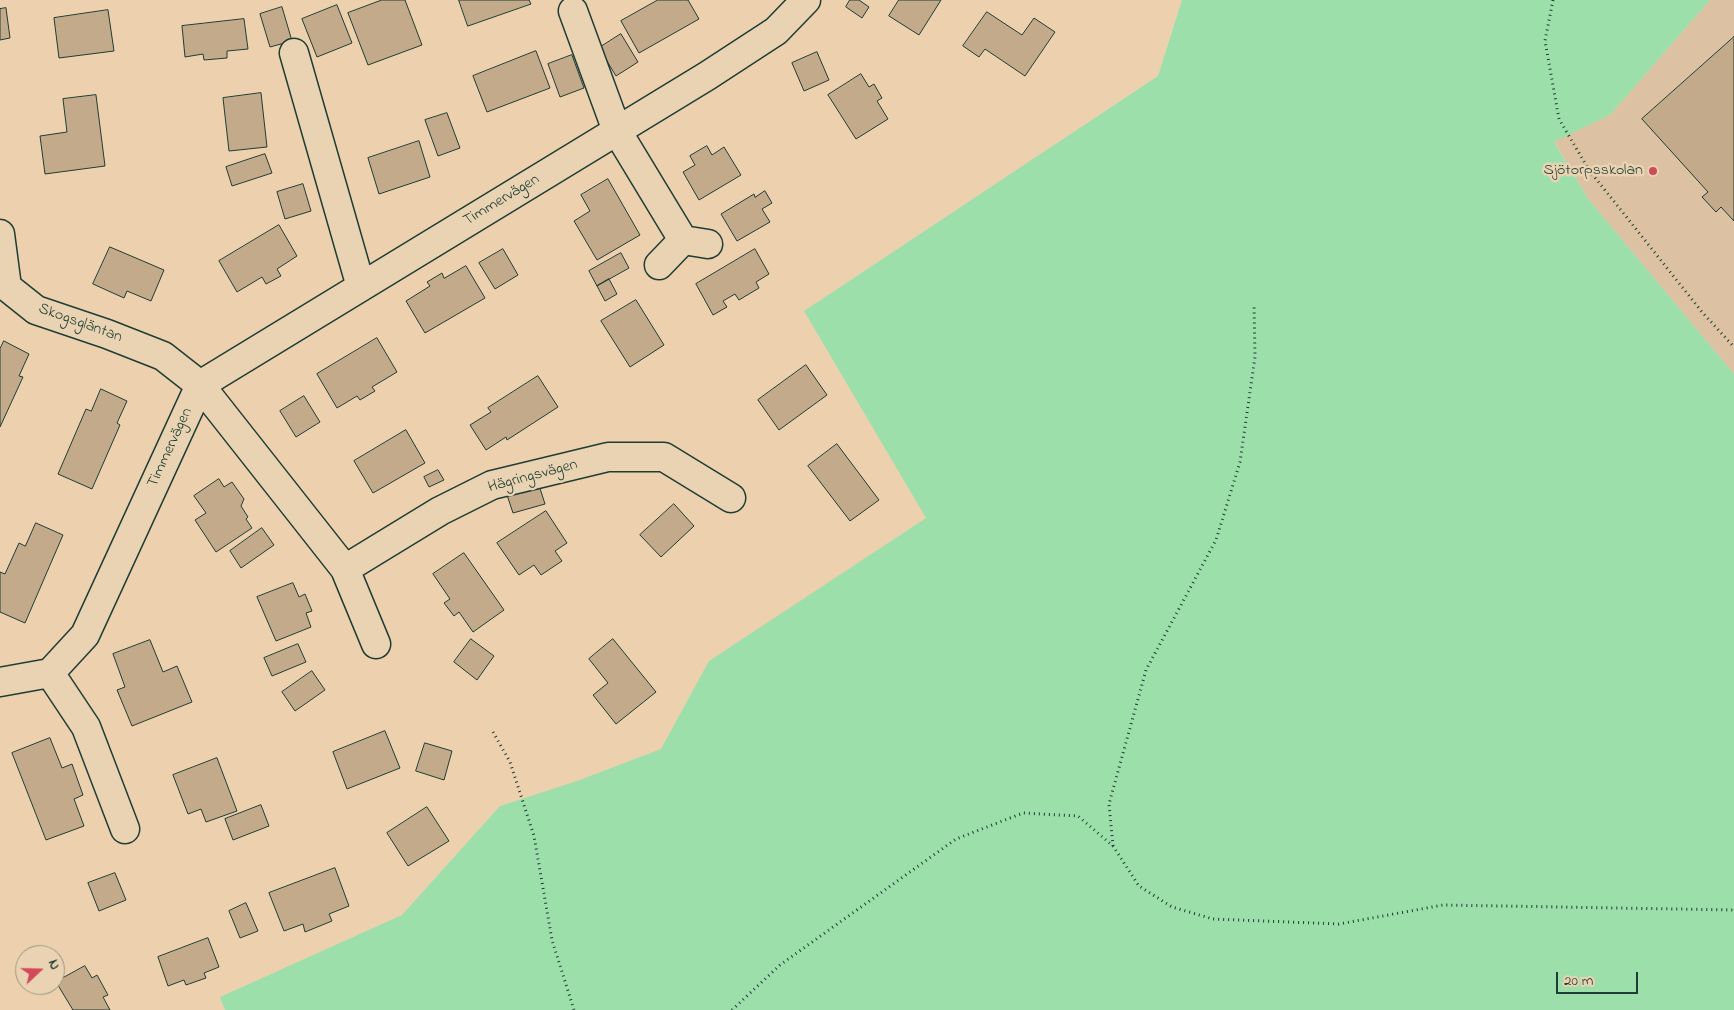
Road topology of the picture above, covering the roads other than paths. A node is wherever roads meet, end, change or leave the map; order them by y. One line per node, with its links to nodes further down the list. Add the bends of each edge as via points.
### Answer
1 (806, 0): 4 (street, Timmervägen, via 776,31)
2 (573, 11): 4 (street)
3 (294, 53): 7 (street)
4 (617, 131): 6 (street, via 695,242); 7 (street, Timmervägen)
5 (0, 234): 8 (street, Skogsgläntan, via 7,287 36,310 163,356)
6 (659, 265)
7 (361, 287): 8 (street, Timmervägen)
8 (200, 385): 10 (street); 12 (street, Timmervägen, via 85,635)
9 (731, 498): 10 (street, Hägringsvägen, via 664,457 608,457 492,485 440,511)
10 (345, 569): 11 (street)
11 (376, 644)
12 (50, 673): 13 (street); 14 (street, via 86,727)
13 (0, 682)
14 (125, 829)

